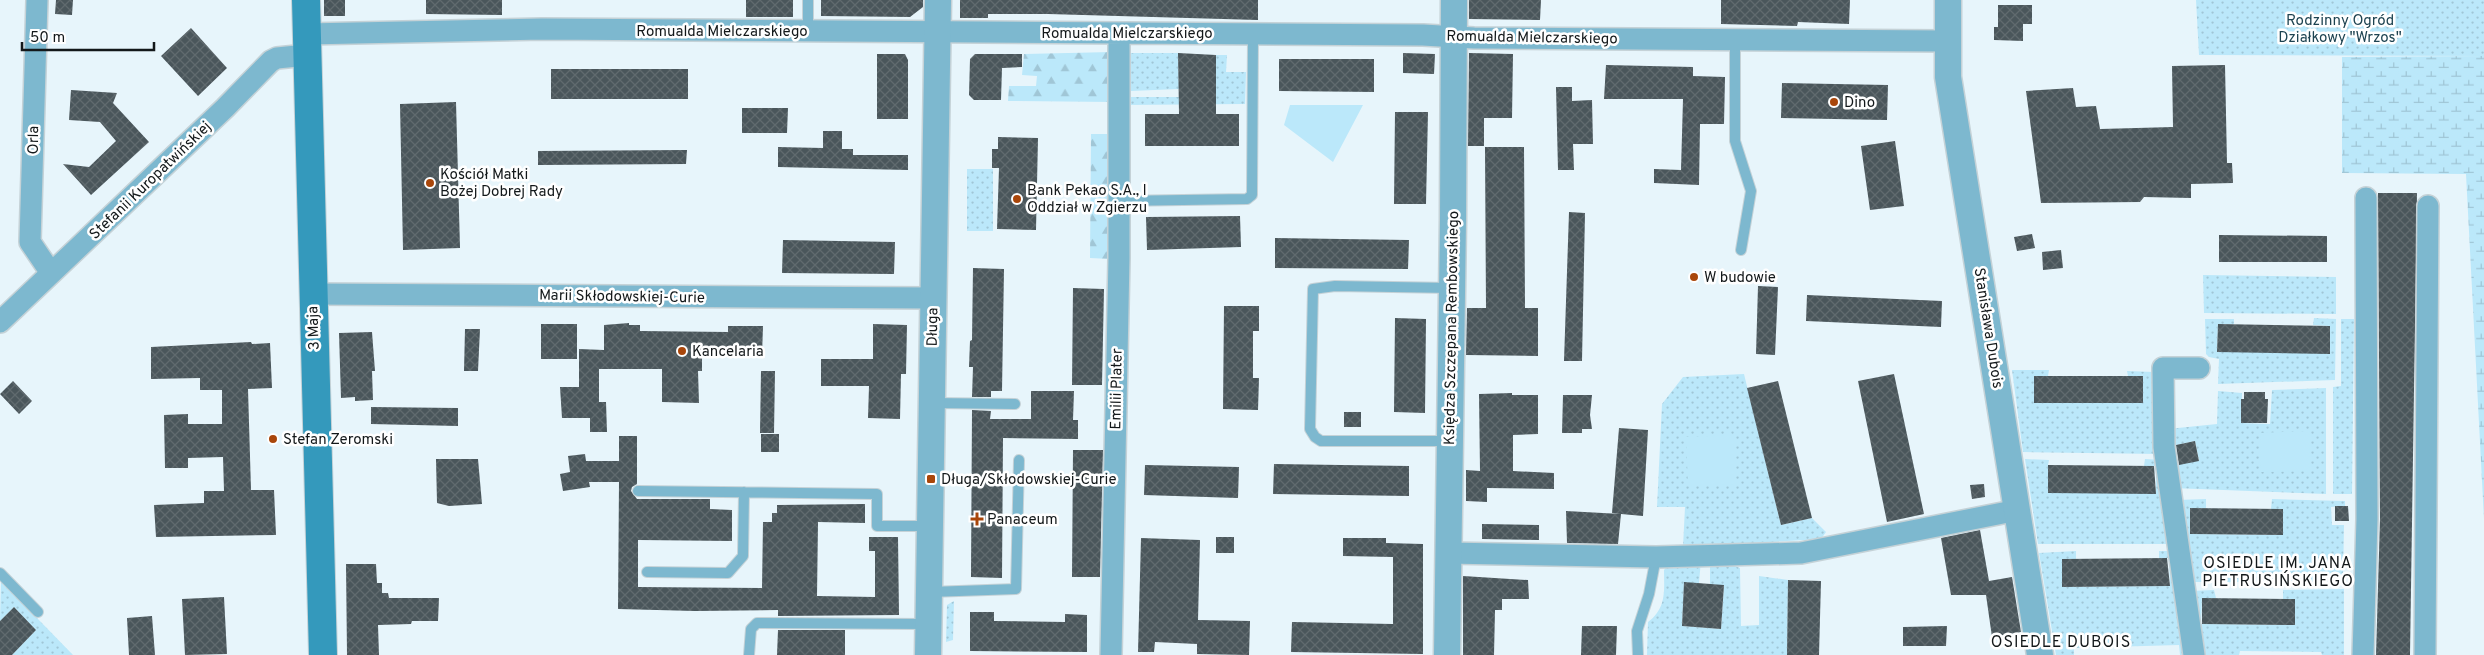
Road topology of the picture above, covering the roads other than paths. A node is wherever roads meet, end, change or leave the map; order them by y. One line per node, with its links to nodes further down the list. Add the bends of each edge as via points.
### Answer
1 (37, 0): 19 (street, Orla, via 30,242)
2 (306, 0): 14 (main road, 3 Maja)
3 (808, 0): 7 (lane)
4 (938, 0): 8 (street, Długa)
5 (1454, 0): 11 (street, Księdza Szczepana Rembowskiego)
6 (1948, 0): 13 (street, Stanisława Dubois)
7 (808, 32): 8 (street, Romualda Mielczarskiego); 14 (street, Romualda Mielczarskiego, via 542,29)
8 (937, 33): 9 (street, Romualda Mielczarskiego); 22 (street, Długa)
9 (1119, 33): 10 (street, Romualda Mielczarskiego); 16 (street, Emilii Plater)
10 (1253, 34): 11 (street, Romualda Mielczarskiego); 16 (lane, via 1252,196 1247,199)
11 (1454, 36): 12 (street, Romualda Mielczarskiego); 20 (street, Księdza Szczepana Rembowskiego)
12 (1735, 40): 13 (street, Romualda Mielczarskiego); 18 (lane, via 1736,142 1751,191)
13 (1946, 41): 31 (street, Stanisława Dubois, via 1948,77)
14 (307, 45): 19 (street, Stefanii Kuropatwińskiej, via 270,61 226,108); 21 (main road, 3 Maja)
15 (2366, 198): 48 (street, via 2368,519)
16 (1119, 201): 43 (street, Emilii Plater)
17 (2428, 206): 49 (street)
18 (1741, 250)
19 (52, 273): 23 (street, Stefanii Kuropatwińskiej)
20 (1451, 288): 27 (street, Księdza Szczepana Rembowskiego); 27 (lane, via 1335,286 1313,289 1310,429 1321,441)
21 (312, 294): 22 (street, Marii Skłodowskiej-Curie); 40 (main road, 3 Maja)
22 (932, 298): 25 (street, Długa)
23 (0, 322)
24 (2199, 368): 47 (street, via 2163,368 2164,448)
25 (932, 403): 26 (lane); 32 (street, Długa)
26 (1015, 404)
27 (1449, 441): 33 (street, Księdza Szczepana Rembowskiego)
28 (1019, 460): 37 (lane, via 1016,589)
29 (638, 491): 30 (lane)
30 (744, 492): 32 (lane, via 877,494 877,526); 35 (lane, via 743,556 728,573)
31 (2018, 510): 34 (street, via 1801,553); 46 (street, Stanisława Dubois)
32 (930, 526): 37 (street, Długa)
33 (1448, 553): 34 (street); 44 (street, Księdza Szczepana Rembowskiego)
34 (1656, 557): 45 (lane, via 1638,631)
35 (647, 572)
36 (0, 573): 38 (lane)
37 (929, 592): 39 (street, Długa)
38 (38, 612)
39 (929, 624): 41 (lane, via 757,623 751,629); 42 (street, Długa)
40 (323, 655)
41 (749, 655)
42 (928, 655)
43 (1111, 655)
44 (1447, 655)
45 (1638, 655)
46 (2040, 655)
47 (2194, 655)
48 (2363, 655)
49 (2425, 655)

